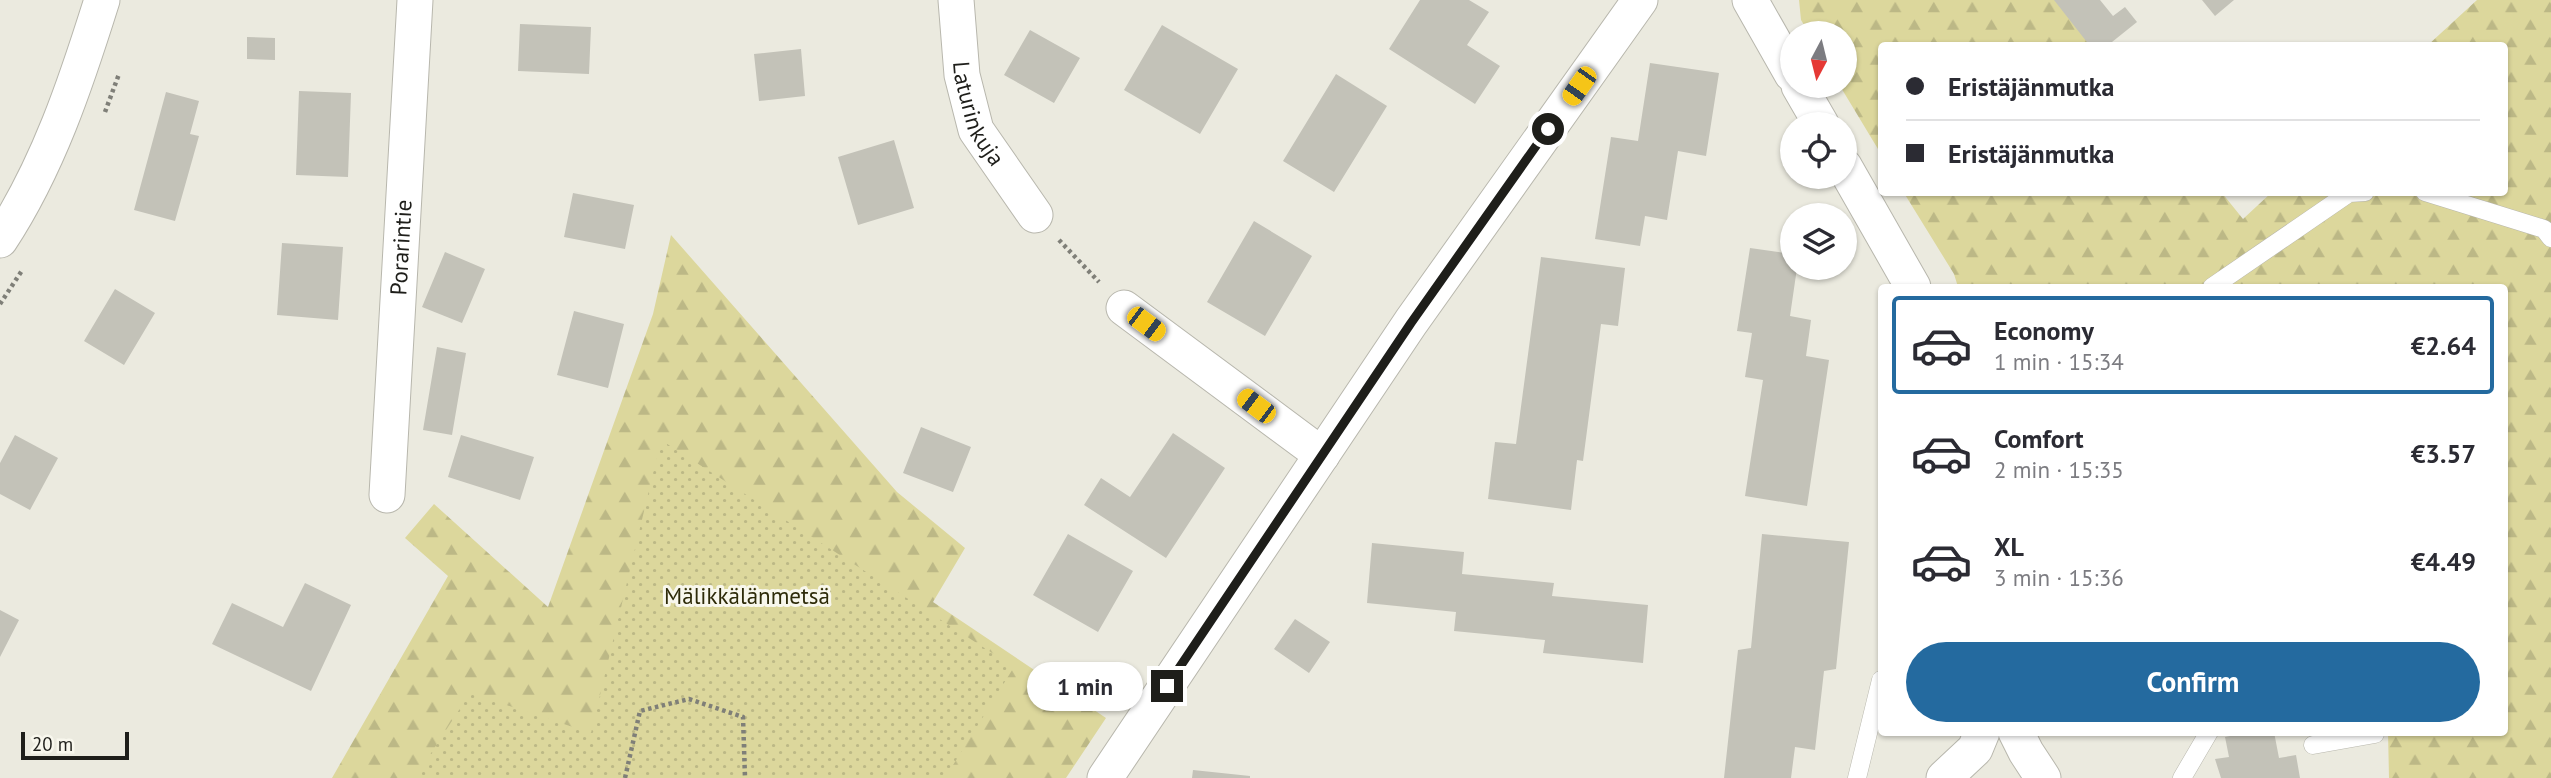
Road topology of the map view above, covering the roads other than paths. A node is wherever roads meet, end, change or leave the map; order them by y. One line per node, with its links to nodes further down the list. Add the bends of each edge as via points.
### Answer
1 (102, 0): 12 (street, via 76,83 49,147)
2 (415, 0): 17 (street, Porarintie)
3 (956, 0): 10 (street, Laturinkuja, via 962,75 976,130)
4 (1640, 0): 16 (street)
5 (1750, 0): 6 (street)
6 (1780, 53)
7 (1857, 189): 13 (street)
8 (2345, 196): 14 (lane)
9 (2438, 196): 11 (lane, via 2543,229)
10 (1035, 215)
11 (2551, 238)
12 (0, 240)
13 (1911, 284)
14 (2216, 284)
15 (1124, 308): 16 (street)
16 (1322, 455): 24 (street)
17 (387, 495)
18 (1878, 692): 25 (lane)
19 (1980, 736): 26 (street, via 1975,749)
20 (2018, 736): 27 (street)
21 (2208, 736): 28 (lane)
22 (2364, 736): 23 (lane)
23 (2313, 745)
24 (1105, 778)
25 (1857, 778)
26 (1944, 778)
27 (2043, 778)
28 (2182, 778)

